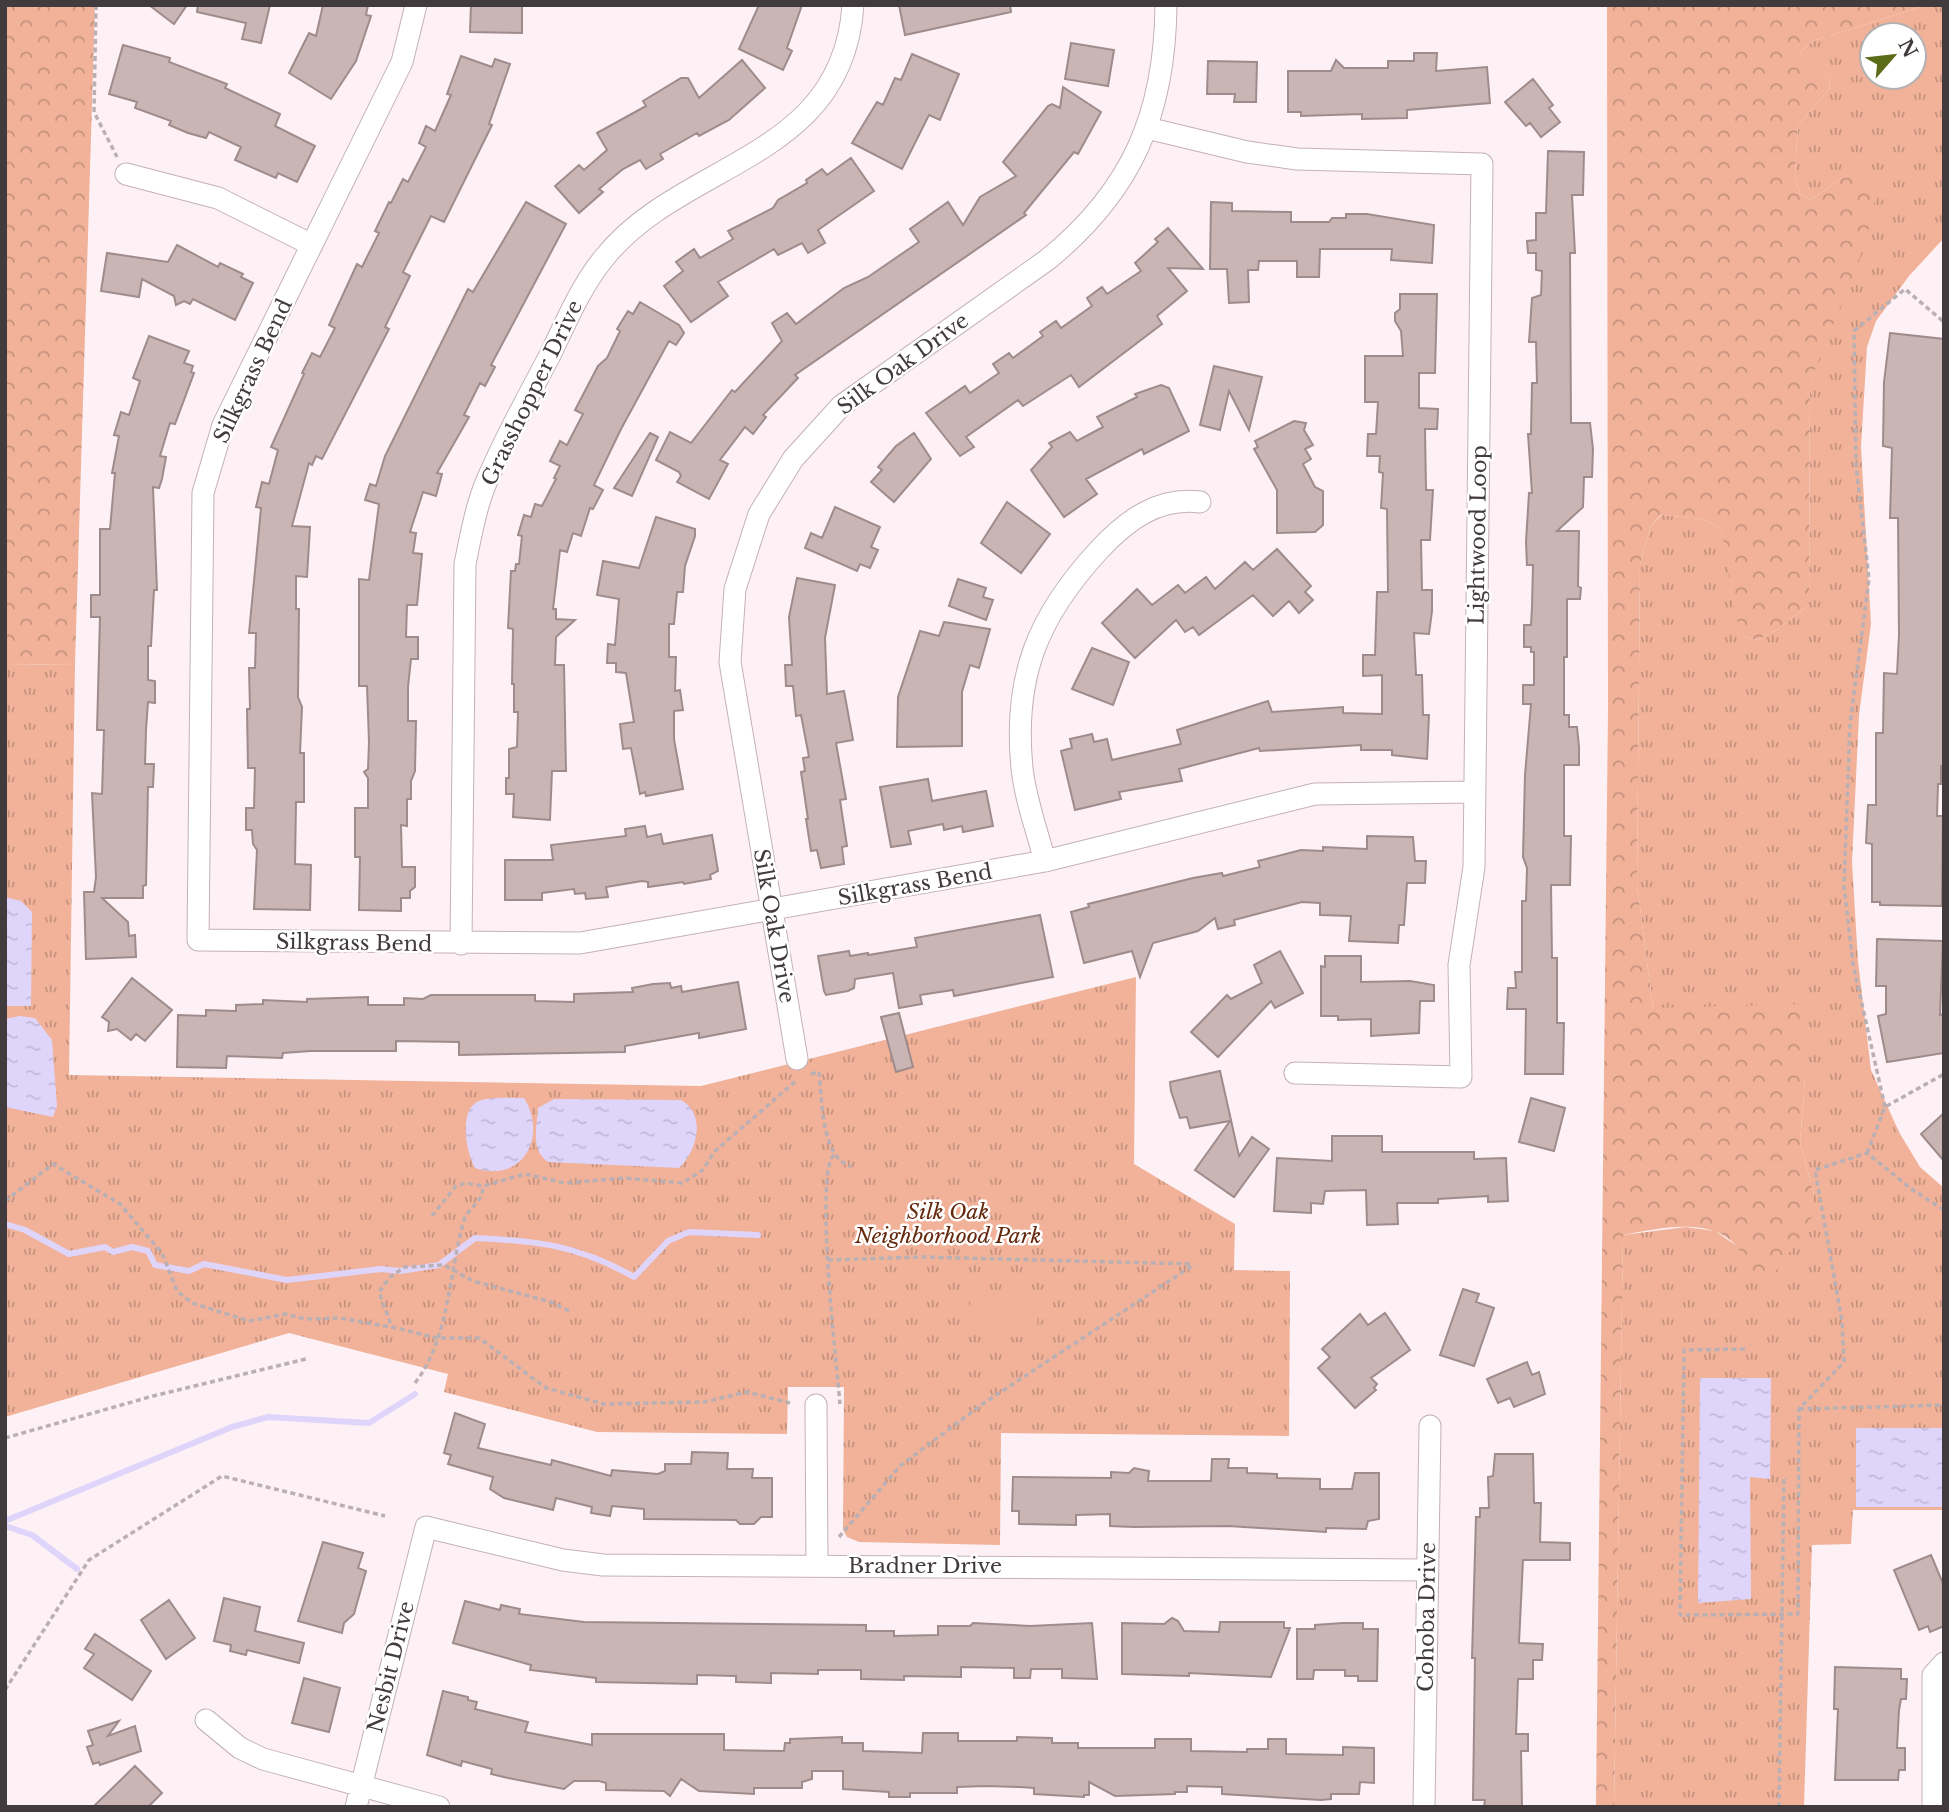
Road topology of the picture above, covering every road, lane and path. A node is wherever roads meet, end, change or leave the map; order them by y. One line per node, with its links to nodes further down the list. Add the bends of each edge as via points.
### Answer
1 (96, 5): 6 (path, via 94,112)
2 (416, 5): 7 (street, Silkgrass Bend, via 402,62)
3 (853, 5): 13 (street, Grasshopper Drive, via 839,68 814,106 781,138 652,214 604,257 488,478 465,564)
4 (1166, 5): 5 (street, Silk Oak Drive, via 1160,90)
5 (1147, 128): 10 (street, Lightwood Loop, via 1297,159 1482,164); 12 (street, Silk Oak Drive, via 1132,163 1075,237 841,406 793,459 759,514 736,589 730,662)
6 (126, 174): 7 (street, via 218,198)
7 (312, 245): 13 (street, Silkgrass Bend, via 223,425 203,493 198,940)
8 (1944, 322): 17 (path, via 1905,289 1854,331 1856,465 1869,579 1850,724 1844,886 1853,964)
9 (1200, 502): 11 (street, via 1166,502 1124,526 1075,577 1036,639 1022,692 1022,769)
10 (1475, 792): 11 (street, Silkgrass Bend, via 1315,794); 15 (street, Lightwood Loop, via 1474,867 1459,965 1461,1077)
11 (1045, 861): 12 (street, Silkgrass Bend)
12 (770, 910): 13 (street, Silkgrass Bend, via 580,943); 14 (street, Silk Oak Drive)
13 (461, 944)
14 (801, 1071): 19 (path, via 819,1072); 21 (path, via 714,1152 703,1170 682,1183 624,1178 565,1183 525,1174)
15 (1295, 1073)
16 (1944, 1074): 17 (path)
17 (1885, 1107): 18 (path)
18 (1867, 1153): 23 (path); 37 (path, via 1815,1170 1842,1321 1844,1362)
19 (834, 1155): 20 (path, via 841,1164); 25 (path, via 825,1176)
20 (851, 1166)
21 (483, 1186): 24 (path, via 466,1182 456,1186); 26 (path, via 482,1197 463,1220)
22 (5, 1201): 28 (path, via 53,1164 120,1204 162,1253 177,1292 192,1303 249,1321 285,1314)
23 (1944, 1210)
24 (432, 1216)
25 (828, 1260): 34 (path); 43 (path, via 922,1257 1195,1264 984,1403 900,1466)
26 (454, 1271): 27 (path); 28 (path, via 444,1265 405,1267 390,1277 379,1292); 29 (path)
27 (569, 1311)
28 (392, 1327): 29 (path)
29 (437, 1338): 32 (path, via 432,1357); 33 (path, via 479,1338 546,1388 604,1404 704,1402 747,1392)
30 (1745, 1349): 46 (path, via 1684,1350 1680,1615)
31 (306, 1359): 39 (path)
32 (415, 1383)
33 (790, 1403)
34 (840, 1404)
35 (816, 1405): 44 (street)
36 (1944, 1405): 37 (path)
37 (1799, 1409): 46 (path, via 1798,1614)
38 (1430, 1426): 45 (street, Cohoba Drive)
39 (5, 1438)
40 (1784, 1478): 46 (path)
41 (385, 1516): 48 (path, via 222,1476 89,1560)
42 (426, 1527): 44 (street, Bradner Drive, via 583,1564); 50 (street, Nesbit Drive)
43 (839, 1537)
44 (817, 1565): 45 (street, Bradner Drive)
45 (1427, 1570): 53 (street, Cohoba Drive)
46 (1783, 1615): 54 (path)
47 (1944, 1663): 55 (street, via 1933,1675)
48 (5, 1689)
49 (206, 1720): 50 (street, via 263,1759)
50 (361, 1784): 51 (street, Nesbit Drive); 52 (street)
51 (356, 1807)
52 (439, 1807)
53 (1424, 1807)
54 (1779, 1807)
55 (1933, 1807)

